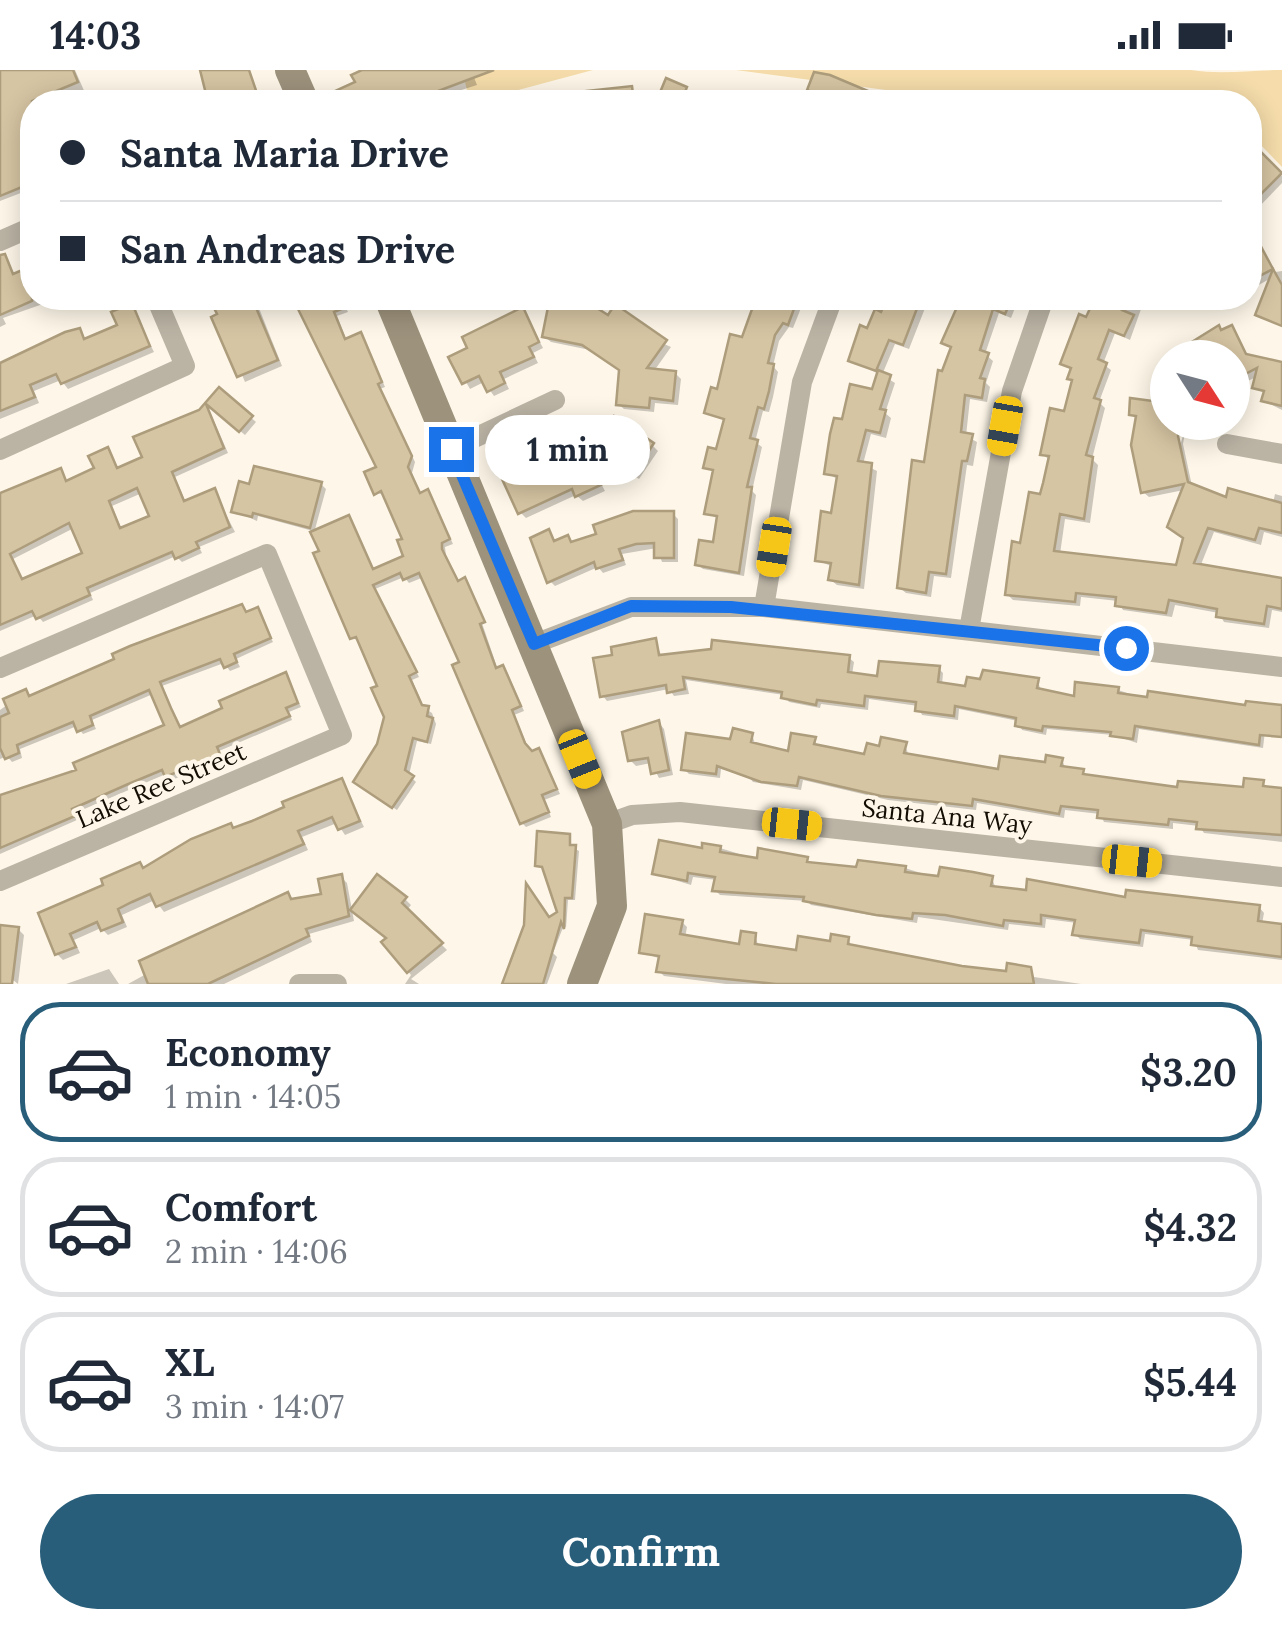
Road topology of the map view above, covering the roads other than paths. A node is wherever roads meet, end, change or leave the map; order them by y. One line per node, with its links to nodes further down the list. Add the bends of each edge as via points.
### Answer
1 (161, 310): 8 (street, via 186,366)
2 (394, 310): 7 (street)
3 (829, 310): 10 (street, via 802,382)
4 (1040, 310): 11 (street, via 1012,391)
5 (555, 400): 7 (street)
6 (1227, 444): 9 (street)
7 (451, 449): 12 (street)
8 (0, 450)
9 (1282, 454)
10 (764, 607): 11 (street); 12 (street, via 631,606)
11 (969, 630): 13 (street)
12 (534, 644): 15 (street)
13 (1282, 667)
14 (0, 668): 17 (street, Lake Ree Street, via 268,554 342,735)
15 (607, 824): 16 (street, Santa Ana Way, via 680,812); 20 (street, via 612,906)
16 (1282, 878)
17 (0, 881)
18 (299, 984): 19 (street)
19 (338, 984)
20 (582, 984)

